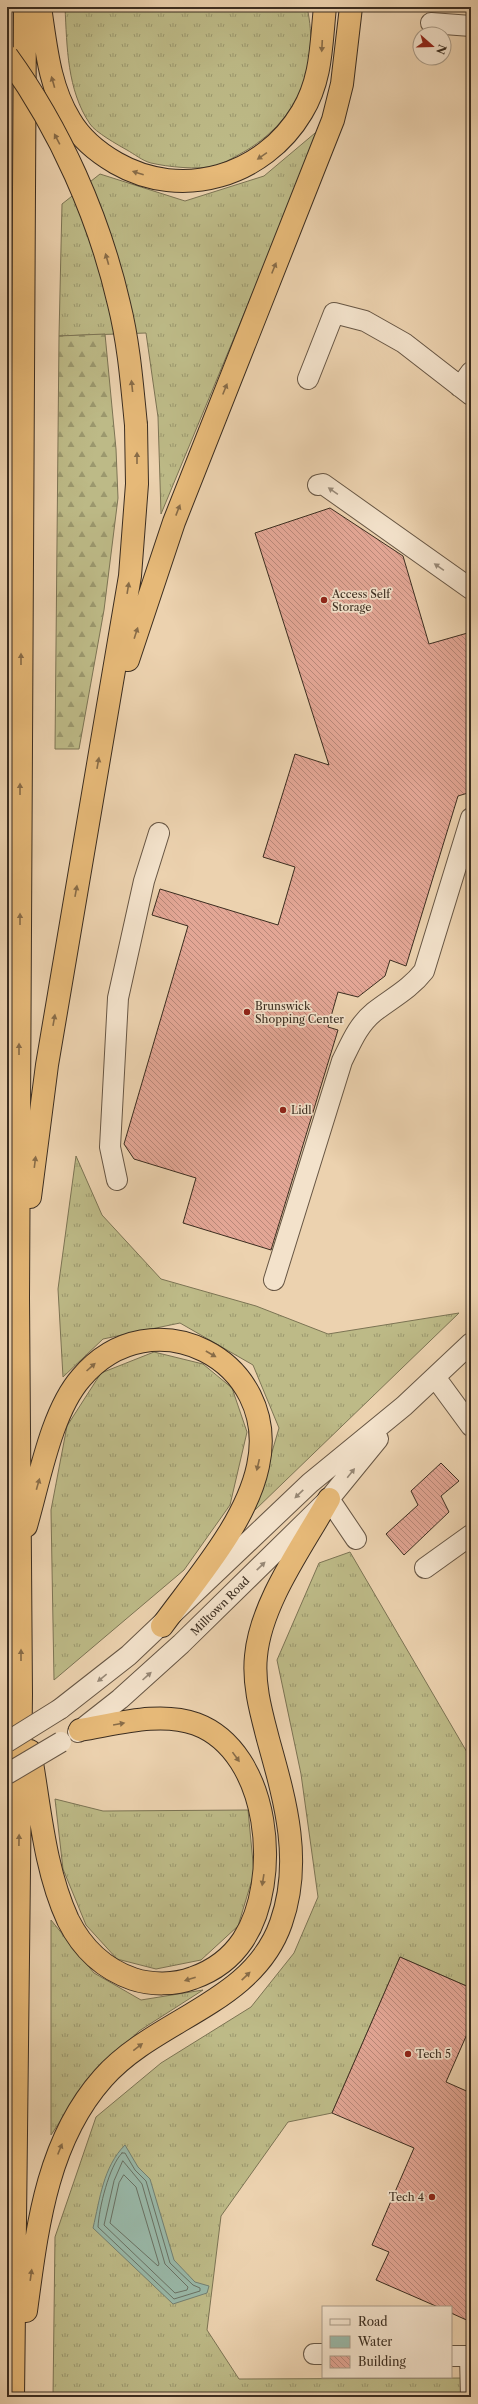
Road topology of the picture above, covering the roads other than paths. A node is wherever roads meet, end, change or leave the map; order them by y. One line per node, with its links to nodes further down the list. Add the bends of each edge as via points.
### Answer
1 (25, 7): 17 (highway, one-way to 1)
2 (40, 7): 4 (highway, one-way to 2, via 322,52 316,83 303,111 285,136 262,157 239,170 207,180 176,181 147,176 122,166 100,153 79,133 63,108 53,84)
3 (351, 7): 12 (highway, one-way to 3, via 177,514 333,120 343,77)
4 (323, 12)
5 (431, 22): 6 (street)
6 (471, 26)
7 (7, 56): 12 (highway, one-way to 7, bridge, via 131,570 137,484 136,425 129,357 119,304 95,223 60,144)
8 (308, 379): 9 (street, via 334,312 365,321 404,343)
9 (467, 385)
10 (318, 485): 11 (street, one-way to 10, via 323,484)
11 (471, 589)
12 (103, 737): 17 (highway, one-way to 12, via 47,1065)
13 (471, 818): 16 (street, via 424,971 414,984 374,1012 360,1028 342,1061)
14 (159, 833): 15 (street, via 144,881 118,998 110,1148)
15 (117, 1180)
16 (274, 1280)
17 (18, 1298): 25 (highway)
18 (471, 1343): 19 (street, Milltown Road)
19 (435, 1377): 20 (street, Milltown Road); 21 (street)
20 (404, 1406): 22 (street, Milltown Road, one-way to 20); 27 (street, Milltown Road, one-way to 27, via 310,1483)
21 (471, 1426)
22 (329, 1499): 24 (street); 29 (street, Milltown Road, one-way to 22, via 120,1700 181,1644); 33 (highway, one-way to 22, via 41,2213 56,2160 72,2124 92,2091 117,2064 145,2042 241,1982 265,1955 281,1924 292,1872 290,1834 283,1795 259,1705 256,1656 262,1625 275,1595)
23 (471, 1535): 26 (street)
24 (356, 1539)
25 (20, 1548): 27 (highway, one-way to 27, via 58,1418 81,1377 105,1356 135,1343 164,1339 206,1350 229,1366 247,1388 259,1420 262,1436 260,1452 252,1485 235,1521); 28 (highway, one-way to 25)
26 (425, 1568)
27 (162, 1626): 30 (street, Milltown Road, one-way to 30, bridge, via 104,1677 60,1709)
28 (21, 1694): 29 (highway, one-way to 28, via 155,1719 196,1724 220,1738 248,1776 260,1810 265,1846 260,1899 253,1920 239,1945 231,1955 200,1976 171,1983 139,1981 124,1976 99,1961 77,1936 52,1874); 33 (highway, one-way to 28)
29 (80, 1730): 31 (street, Milltown Road, bridge)
30 (7, 1742)
31 (7, 1774)
32 (464, 2356): 34 (street)
33 (13, 2397)
34 (470, 2397)

